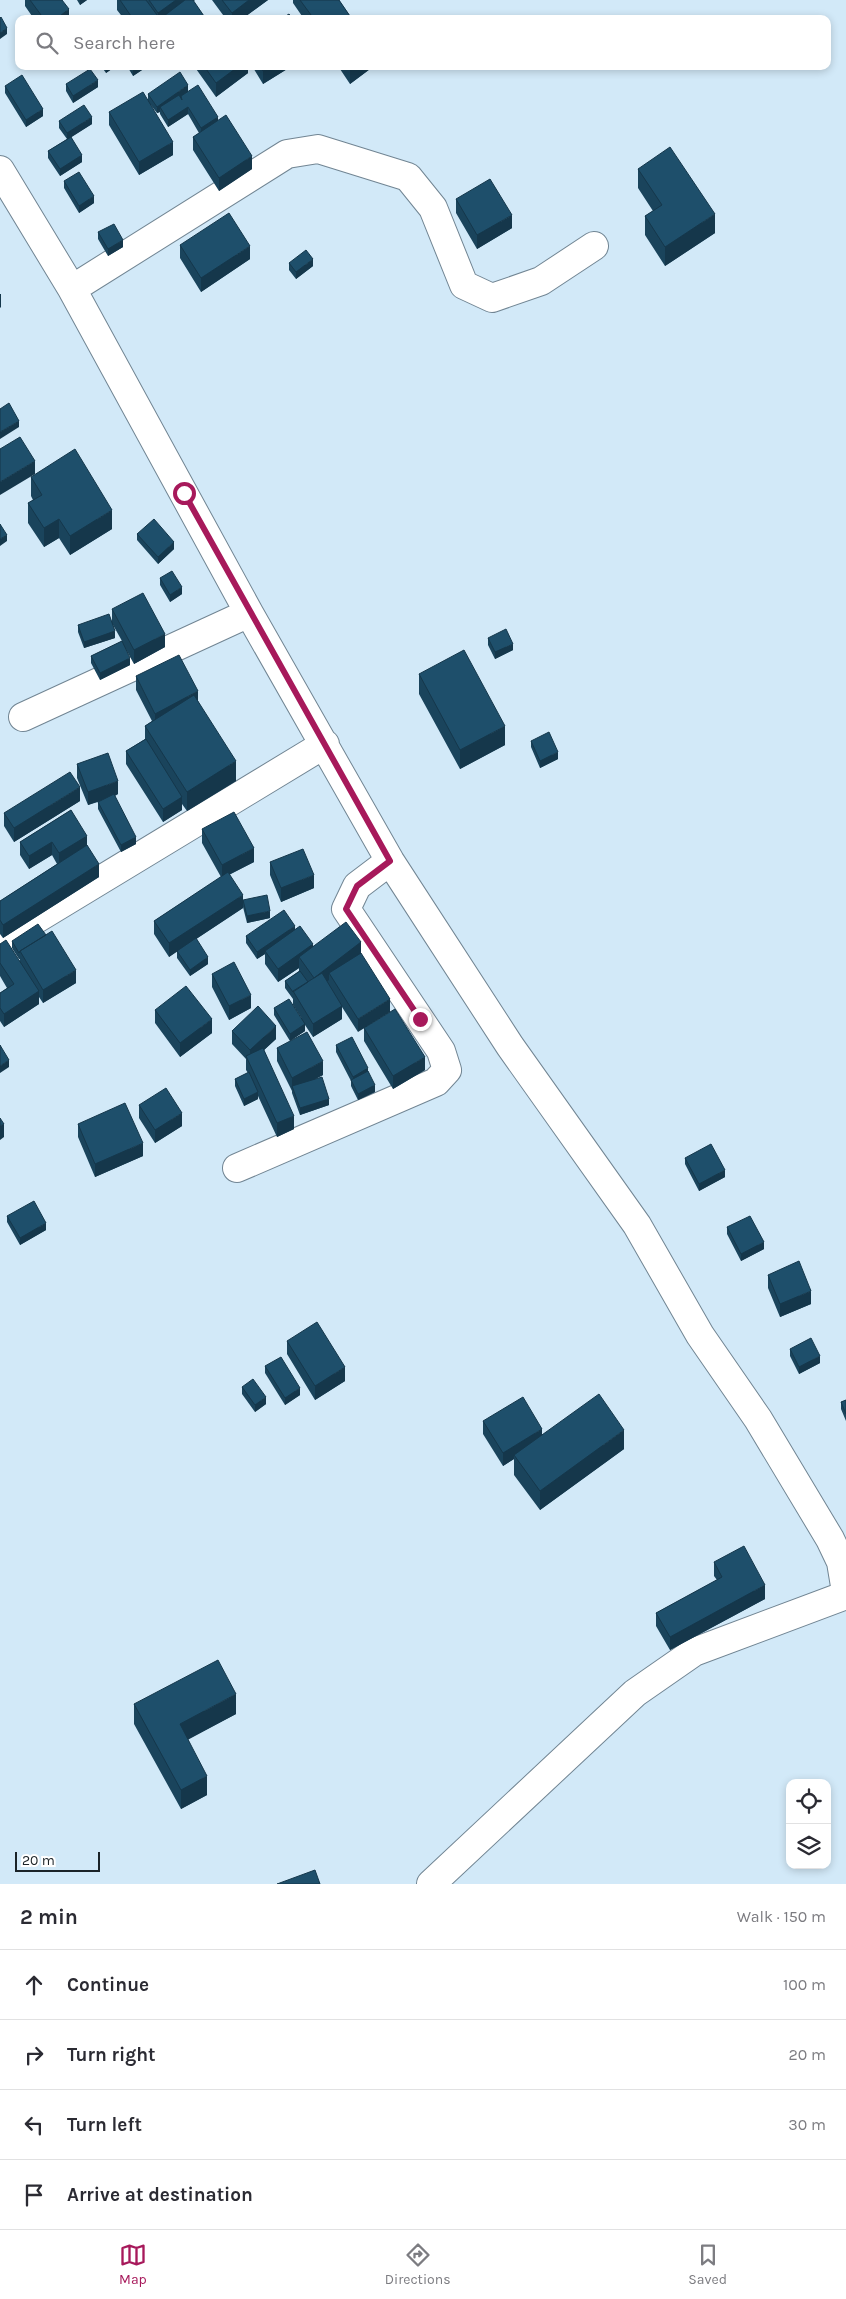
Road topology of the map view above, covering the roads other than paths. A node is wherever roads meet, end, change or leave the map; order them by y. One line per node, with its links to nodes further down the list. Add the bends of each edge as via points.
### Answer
1 (0, 170): 2 (street)
2 (8, 201): 4 (street)
3 (594, 246): 4 (street, via 541,281 492,298 464,285 433,208 408,177 318,150 286,154)
4 (72, 289): 5 (street)
5 (249, 612): 6 (street); 7 (street)
6 (23, 717)
7 (324, 744): 8 (street); 9 (street)
8 (390, 861): 10 (street, via 357,886 346,909 441,1051 447,1070 436,1082); 11 (street, via 510,1046 637,1225 700,1334)
9 (0, 941)
10 (237, 1168)
11 (838, 1535): 12 (street)
12 (846, 1594): 13 (street, via 694,1652 635,1693)
13 (431, 1884)

